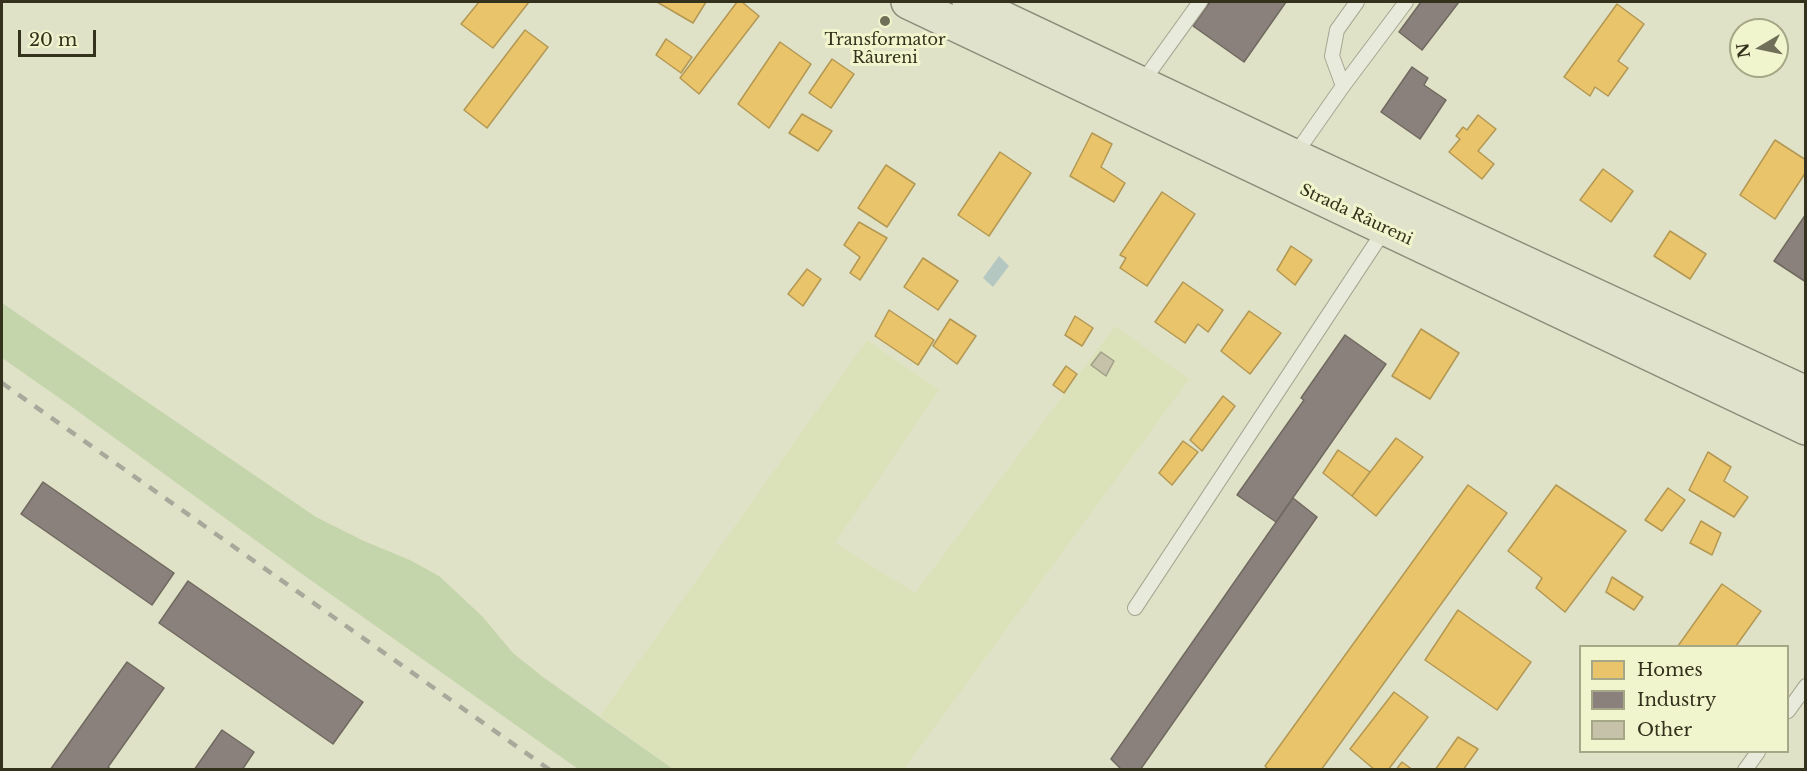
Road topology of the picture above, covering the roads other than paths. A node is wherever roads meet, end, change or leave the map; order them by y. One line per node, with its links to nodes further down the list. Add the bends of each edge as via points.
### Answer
1 (908, 2): 9 (main road, Strada Râureni)
2 (969, 2): 6 (main road, Strada Râureni)
3 (1200, 2): 6 (lane)
4 (1357, 2): 7 (lane, via 1337,30 1332,56)
5 (1406, 2): 7 (lane)
6 (1142, 84): 8 (main road, Strada Râureni)
7 (1343, 86): 8 (lane)
8 (1294, 156): 10 (main road, Strada Râureni)
9 (1385, 229): 11 (main road, Strada Râureni); 12 (lane)
10 (1806, 393)
11 (1806, 428)
12 (1135, 608)
13 (1806, 686): 14 (lane)
14 (1789, 710)
15 (1757, 753): 16 (lane)
16 (1745, 770)

